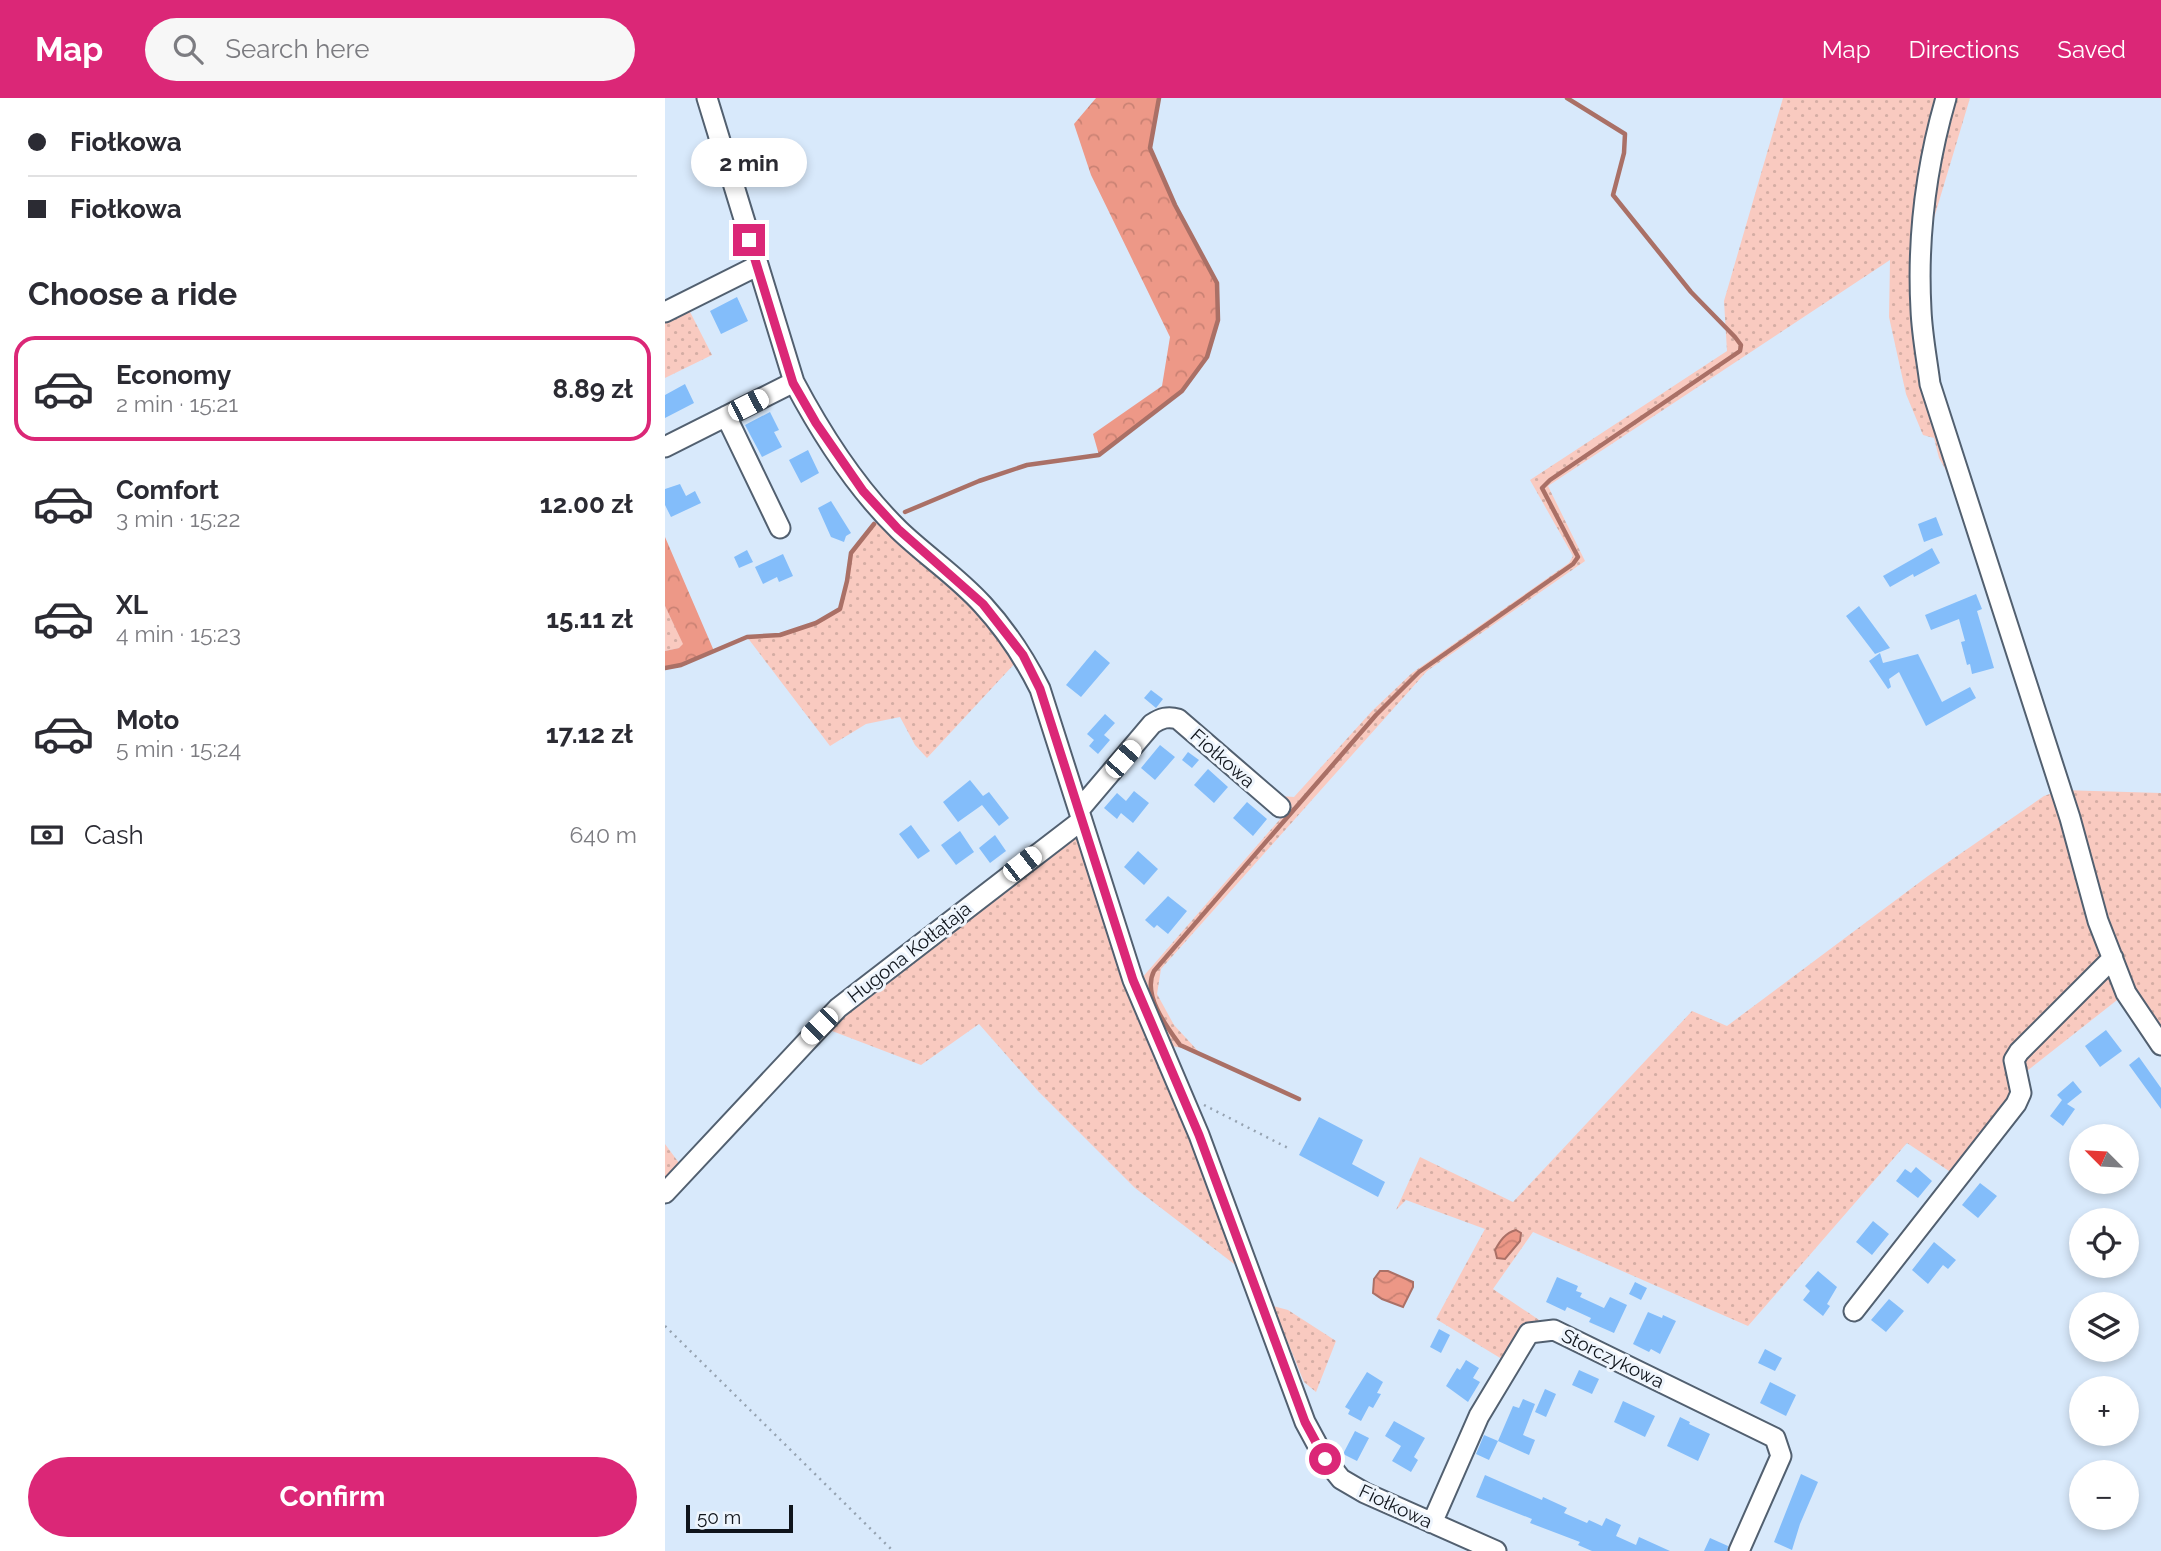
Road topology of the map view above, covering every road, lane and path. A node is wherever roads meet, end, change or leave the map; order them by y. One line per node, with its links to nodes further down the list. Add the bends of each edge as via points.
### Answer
1 (707, 98): 3 (street, Fiołkowa)
2 (1946, 98): 11 (street, via 1923,207 1921,310 1930,384)
3 (757, 266): 4 (street); 5 (street, Fiołkowa)
4 (665, 312)
5 (793, 383): 6 (street); 10 (street, Fiołkowa, via 863,491 898,529 983,604 1023,655 1040,689)
6 (726, 416): 7 (street); 8 (street)
7 (665, 447)
8 (780, 528)
9 (1280, 807): 10 (street, Fiołkowa, via 1178,719 1164,717 1152,724)
10 (1080, 815): 13 (street, Fiołkowa, via 1133,980); 15 (street, Hugona Kołłątaja, via 838,1008)
11 (2113, 958): 12 (street, via 2126,993); 16 (street, via 2019,1052 2014,1060 2021,1093 2016,1104)
12 (2161, 1045)
13 (1182, 1094): 14 (path); 18 (street, Fiołkowa, via 1305,1422 1325,1459 1341,1479)
14 (1288, 1148)
15 (665, 1193)
16 (1854, 1311)
17 (665, 1326): 19 (path)
18 (1432, 1523): 20 (street, Fiołkowa); 21 (street, Storczykowa, via 1479,1416 1529,1333 1554,1330 1775,1438 1781,1456)
19 (893, 1551)
20 (1496, 1551)
21 (1739, 1551)

